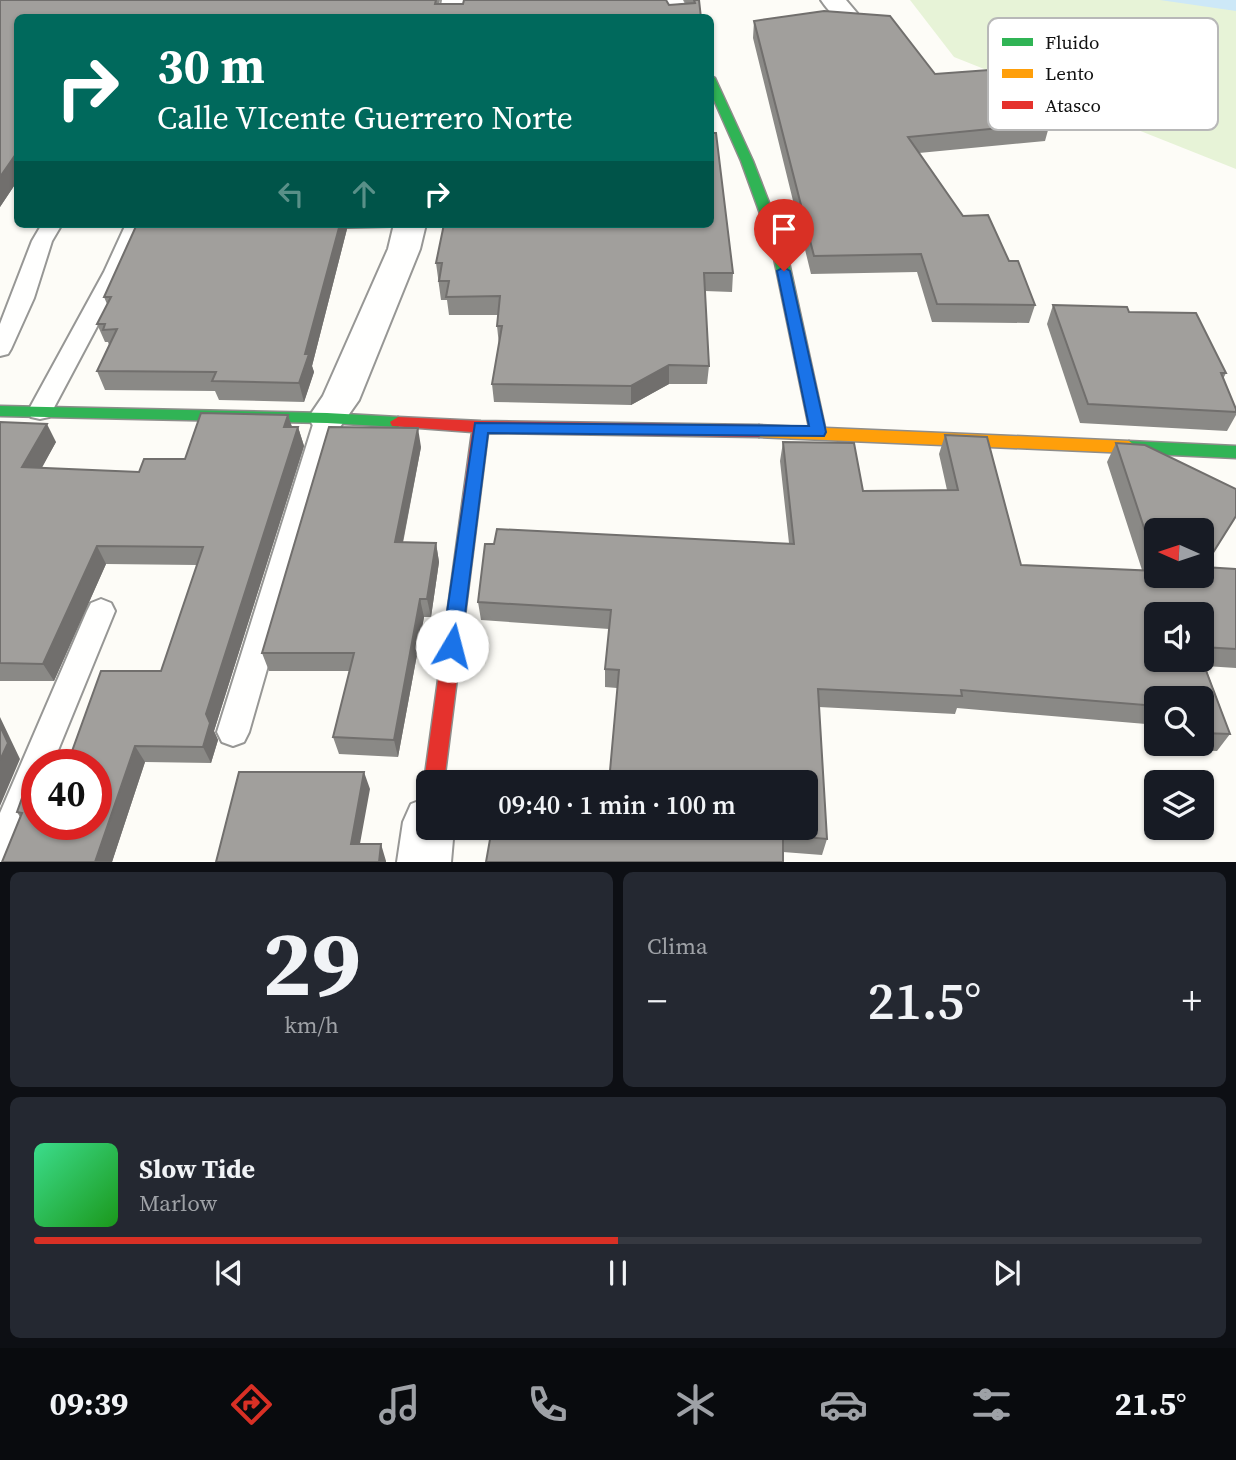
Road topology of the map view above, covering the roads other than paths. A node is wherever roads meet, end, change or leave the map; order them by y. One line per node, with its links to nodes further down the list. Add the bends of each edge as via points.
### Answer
1 (714, 87): 10 (street, via 778,244)
2 (50, 228): 5 (lane)
3 (134, 228): 7 (lane)
4 (410, 228): 8 (street, via 340,400)
5 (0, 349)
6 (0, 411): 7 (street)
7 (40, 411): 8 (street)
8 (327, 418): 9 (street); 13 (lane)
9 (481, 427): 10 (street); 14 (street)
10 (818, 432): 11 (street)
11 (1236, 452)
12 (101, 611): 16 (lane)
13 (233, 732)
14 (436, 770)
15 (427, 840): 17 (street)
16 (0, 852)
17 (424, 862)

